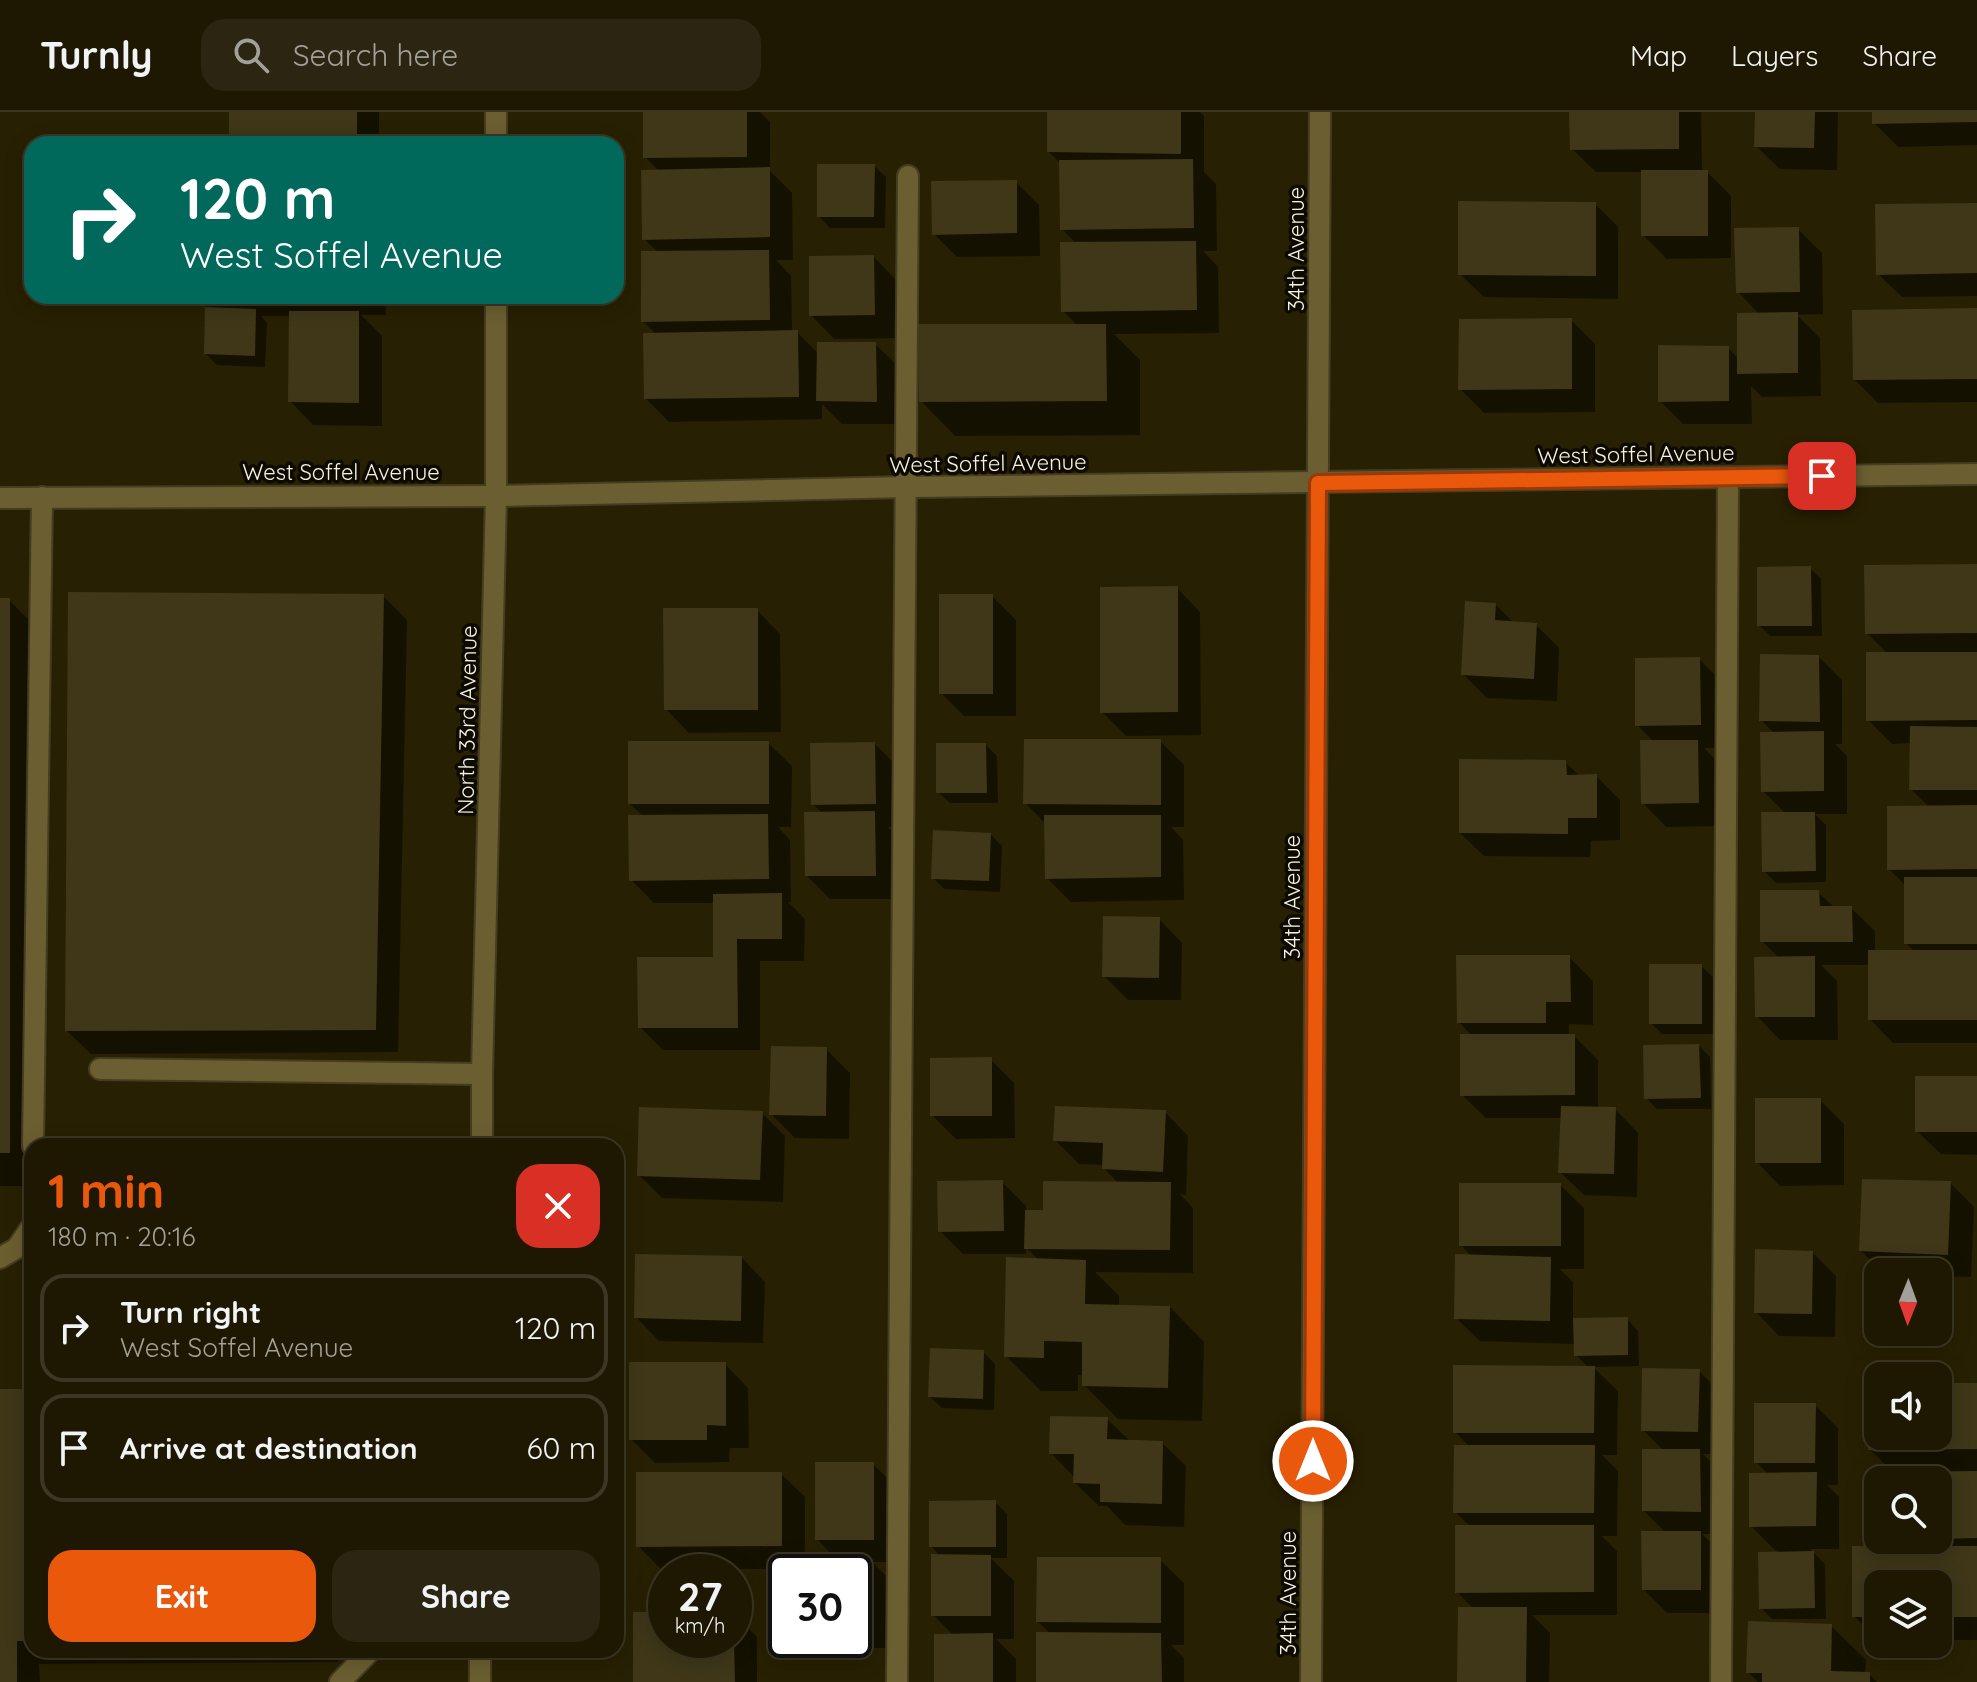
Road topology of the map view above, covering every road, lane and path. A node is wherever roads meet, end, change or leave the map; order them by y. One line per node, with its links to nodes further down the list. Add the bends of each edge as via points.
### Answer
1 (496, 112): 3 (street)
2 (1320, 112): 8 (street, 34th Avenue)
3 (496, 136)
4 (908, 176): 9 (street)
5 (496, 304): 10 (street, North 33rd Avenue)
6 (1977, 474): 7 (street, West Soffel Avenue)
7 (1728, 477): 8 (street, West Soffel Avenue); 25 (street)
8 (1318, 483): 9 (street, West Soffel Avenue); 24 (street, 34th Avenue)
9 (907, 487): 10 (street, West Soffel Avenue); 23 (street)
10 (496, 496): 11 (street, West Soffel Avenue); 14 (street, North 33rd Avenue)
11 (42, 497): 12 (street, West Soffel Avenue); 15 (street)
12 (0, 498)
13 (100, 1069): 14 (street)
14 (482, 1074): 16 (street, North 33rd Avenue)
15 (33, 1138)
16 (482, 1138)
17 (24, 1238): 18 (street)
18 (0, 1258)
19 (363, 1658): 21 (street)
20 (480, 1658): 22 (street)
21 (340, 1682)
22 (480, 1682)
23 (897, 1682)
24 (1311, 1682)
25 (1721, 1682)

